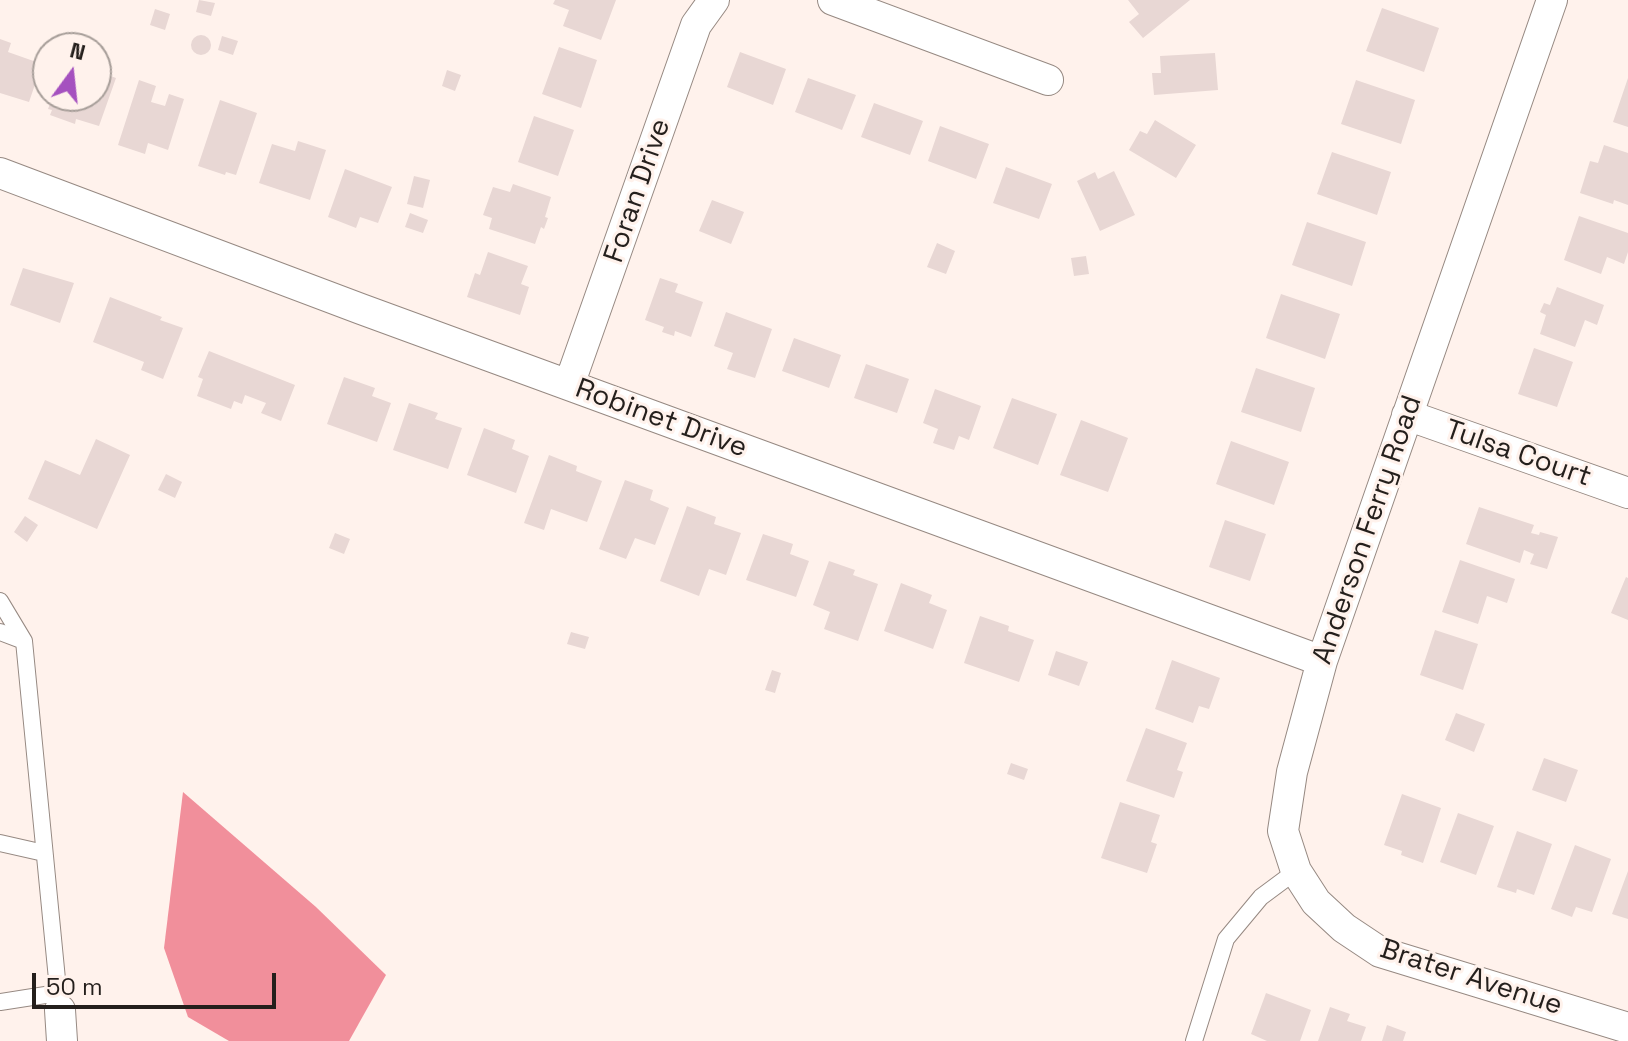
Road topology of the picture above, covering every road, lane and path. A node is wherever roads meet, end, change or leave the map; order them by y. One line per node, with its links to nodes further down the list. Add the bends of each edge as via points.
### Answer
1 (714, 0): 6 (street, Foran Drive, via 696,25)
2 (833, 0): 4 (street)
3 (1552, 0): 7 (street, Anderson Ferry Road)
4 (1048, 80)
5 (0, 173): 6 (street, Robinet Drive)
6 (569, 385): 12 (street, Robinet Drive)
7 (1407, 415): 8 (street, Tulsa Court); 12 (street, Anderson Ferry Road)
8 (1628, 493)
9 (0, 601): 11 (lane)
10 (0, 632): 11 (lane)
11 (24, 641): 14 (lane)
12 (1322, 661): 15 (street, Anderson Ferry Road, via 1292,772 1283,831)
13 (0, 843): 14 (lane)
14 (44, 853): 17 (lane)
15 (1296, 871): 18 (street, Brater Avenue, via 1316,902 1380,952); 20 (lane, via 1261,897 1226,939)
16 (0, 1002): 17 (lane)
17 (59, 1002): 19 (street)
18 (1628, 1028)
19 (62, 1041)
20 (1194, 1041)

